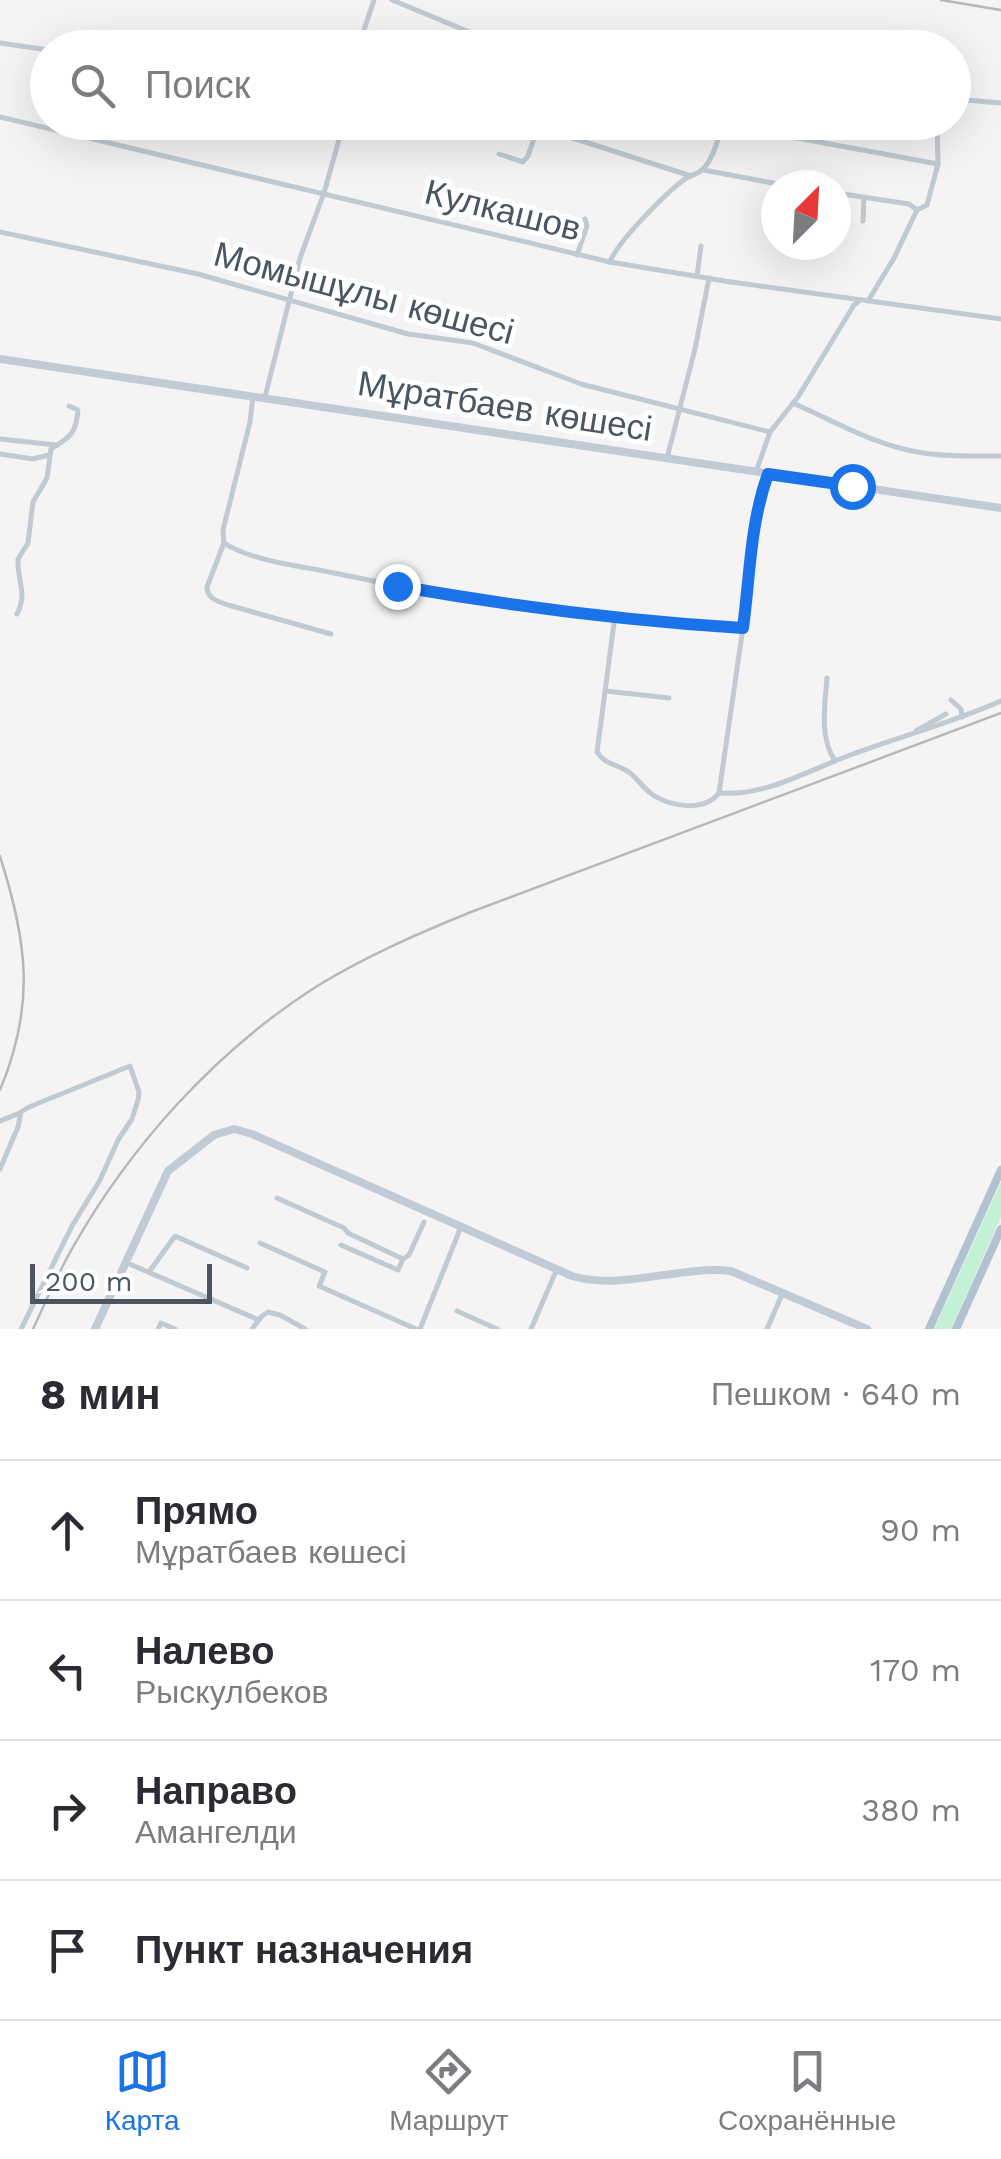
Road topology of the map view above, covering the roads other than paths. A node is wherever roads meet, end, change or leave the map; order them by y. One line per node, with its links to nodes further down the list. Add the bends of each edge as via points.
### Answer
1 (374, 0): 3 (street)
2 (392, 0): 4 (street)
3 (364, 30)
4 (464, 30)
5 (0, 43): 6 (street)
6 (30, 47)
7 (971, 100): 8 (street)
8 (1001, 103)
9 (0, 117): 10 (street, Кулкашов)
10 (30, 124)
11 (99, 140): 23 (street, Кулкашов)
12 (339, 140): 23 (street)
13 (533, 140): 18 (street, via 523,162)
14 (581, 140): 21 (street)
15 (717, 140): 20 (street)
16 (808, 140): 19 (street)
17 (937, 140): 19 (street)
18 (499, 154)
19 (938, 164): 26 (street, via 927,206)
20 (704, 170): 21 (street); 22 (street)
21 (692, 176): 32 (street, via 624,240)
22 (761, 181)
23 (324, 192): 31 (street, Кулкашов); 35 (street)
24 (851, 195): 25 (street)
25 (864, 197): 26 (street); 28 (street)
26 (917, 210): 36 (street)
27 (585, 219): 31 (street)
28 (863, 221)
29 (0, 232): 35 (street, Момышұлы көшесі)
30 (702, 246): 33 (street)
31 (578, 255): 32 (street, Кулкашов)
32 (610, 262): 33 (street, Кулкашов)
33 (696, 276): 34 (street, Кулкашов)
34 (708, 278): 36 (street, Кулкашов); 43 (street)
35 (289, 300): 40 (street); 43 (street, Момышұлы көшесі, via 408,334 473,342 581,384)
36 (864, 300): 37 (street, Кулкашов); 41 (street, via 854,305)
37 (1001, 319)
38 (0, 359): 39 (street, Мұратбаев көшесі)
39 (253, 396): 40 (street, Мұратбаев көшесі); 54 (street)
40 (264, 398): 50 (street, Мұратбаев көшесі)
41 (793, 403): 44 (street); 49 (street, via 898,448)
42 (69, 406): 46 (street, via 78,410 76,427)
43 (679, 410): 44 (street, Момышұлы көшесі); 50 (street)
44 (770, 432): 51 (street)
45 (0, 439): 46 (street)
46 (56, 445): 48 (street)
47 (0, 454): 48 (street)
48 (49, 454): 55 (street, via 28,543 18,559 24,594)
49 (1001, 456)
50 (666, 458): 51 (street, Мұратбаев көшесі)
51 (756, 472): 52 (street, Мұратбаев көшесі)
52 (768, 474): 53 (street, Мұратбаев көшесі); 57 (street, via 750,549)
53 (1001, 508)
54 (224, 542): 56 (street, via 270,559 397,586); 58 (street, via 207,590 212,599)
55 (17, 614)
56 (615, 616): 57 (street); 60 (street)
57 (743, 628): 68 (street)
58 (331, 634)
59 (827, 678): 67 (street, via 826,745)
60 (606, 691): 61 (street); 68 (street, via 597,752 604,761 663,800 700,806)
61 (670, 698)
62 (951, 700): 65 (street)
63 (1001, 701): 65 (street)
64 (946, 714): 66 (street)
65 (962, 717): 66 (street)
66 (914, 733): 67 (street)
67 (834, 760): 68 (street, via 773,786)
68 (719, 793)
69 (21, 1112): 71 (street); 73 (street); 89 (street, via 130,1066 139,1092 132,1120)
70 (0, 1113): 71 (street)
71 (10, 1116): 72 (street)
72 (0, 1121)
73 (0, 1169)
74 (1001, 1170): 100 (main road)
75 (278, 1198): 81 (street)
76 (424, 1222): 81 (street)
77 (461, 1227): 82 (street, via 234,1129 214,1135 168,1172); 84 (street); 95 (street)
78 (1001, 1229): 101 (main road)
79 (260, 1242): 95 (street, via 326,1272 319,1286)
80 (341, 1245): 81 (street, via 398,1270)
81 (404, 1259)
82 (125, 1262): 85 (street); 90 (street)
83 (247, 1268): 85 (street, via 175,1236)
84 (558, 1269): 86 (street, via 594,1280 722,1270); 97 (street)
85 (148, 1272): 88 (street)
86 (783, 1292): 98 (street); 99 (street)
87 (457, 1311): 96 (street)
88 (258, 1320): 93 (street); 94 (street, via 274,1312)
89 (21, 1329)
90 (95, 1329)
91 (158, 1329): 92 (street, via 161,1323)
92 (174, 1329)
93 (252, 1329)
94 (305, 1329)
95 (418, 1329)
96 (497, 1329)
97 (531, 1329)
98 (767, 1329)
99 (867, 1329)
100 (929, 1329)
101 (956, 1329)

